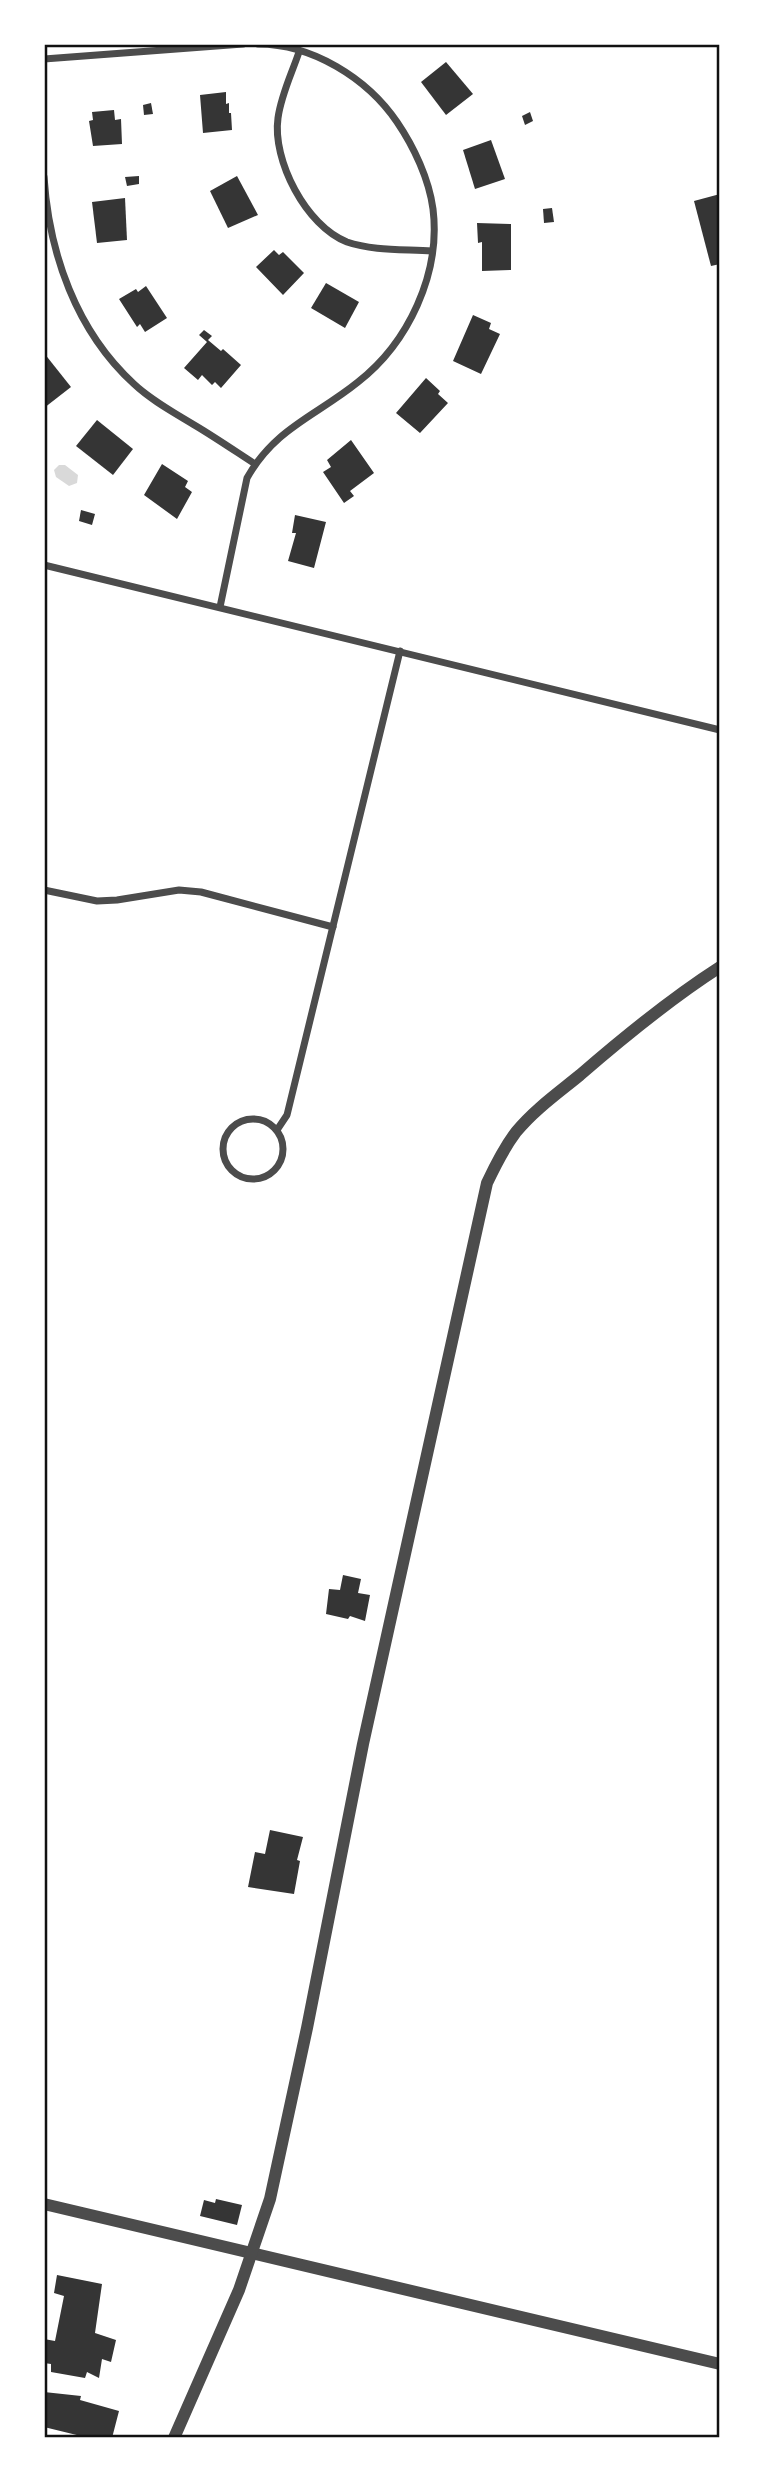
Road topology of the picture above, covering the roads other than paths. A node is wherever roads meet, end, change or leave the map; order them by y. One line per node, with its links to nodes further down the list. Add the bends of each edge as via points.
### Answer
1 (243, 44): 4 (street)
2 (258, 44): 3 (street)
3 (299, 52): 6 (street, via 330,62 362,85 379,98 401,129 430,197); 6 (street, via 277,129 283,164 306,209 345,241)
4 (44, 59)
5 (44, 177): 7 (street, via 48,220 65,281 114,364 161,405)
6 (432, 251): 7 (street, via 423,291 407,329 386,358 358,383 283,433)
7 (255, 464): 9 (street, via 247,478)
8 (44, 565): 9 (street)
9 (220, 607): 10 (street)
10 (400, 651): 11 (street); 13 (street)
11 (720, 730)
12 (44, 890): 13 (street, via 97,901 179,890 201,892)
13 (333, 927): 15 (street, via 287,1115)
14 (720, 967): 17 (street, via 631,1032 536,1112 516,1132 487,1183 363,1744 273,2186)
15 (277, 1130): 15 (street, via 257,1119 236,1124 222,1147 228,1167 249,1180 270,1175 282,1161 284,1150)
16 (44, 2204): 17 (street)
17 (253, 2253): 18 (street); 19 (street)
18 (720, 2364)
19 (174, 2438)

